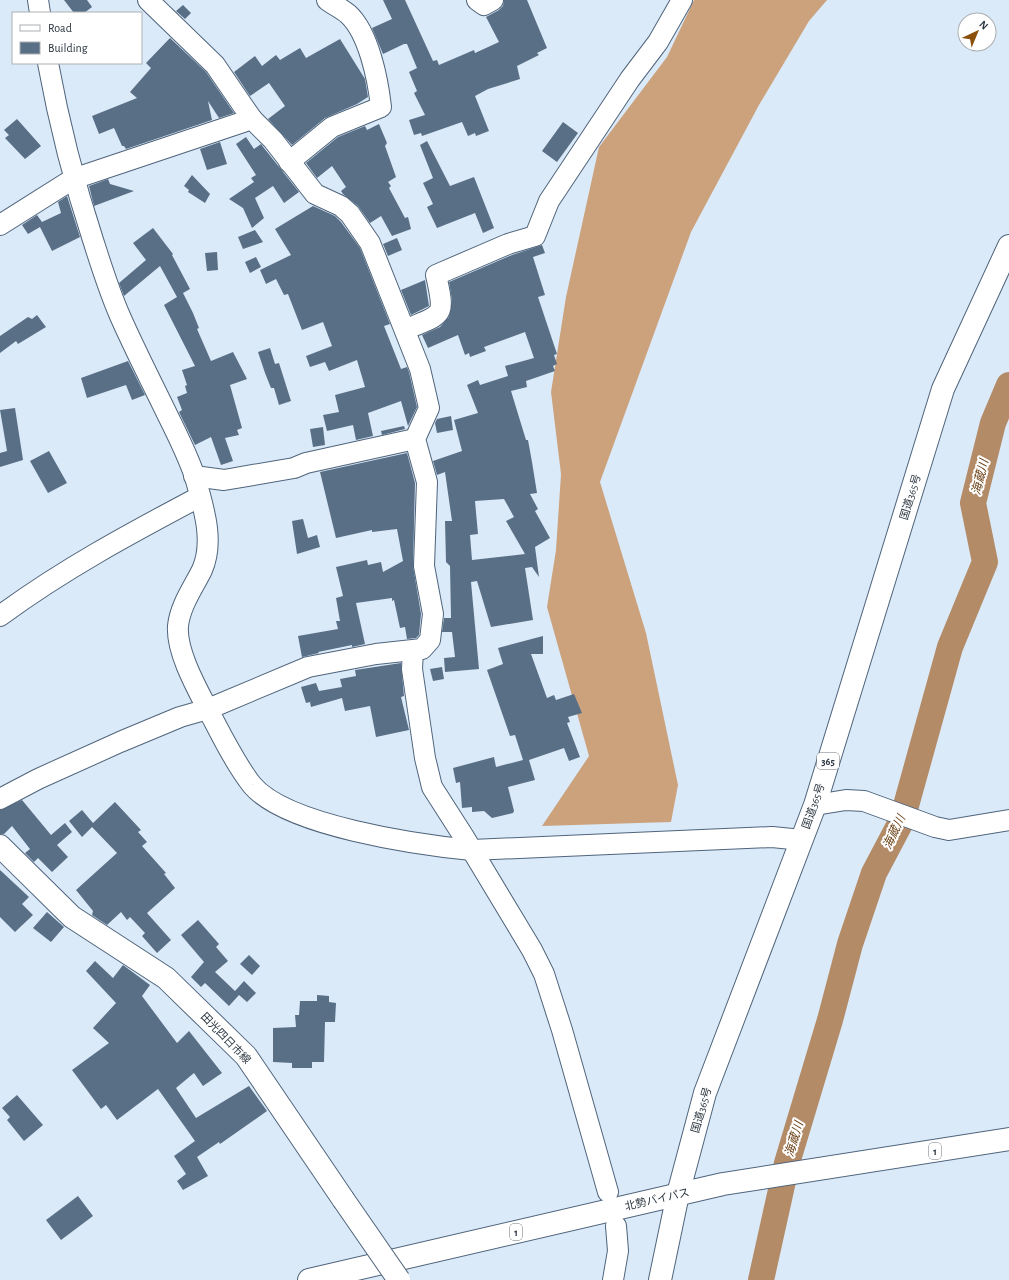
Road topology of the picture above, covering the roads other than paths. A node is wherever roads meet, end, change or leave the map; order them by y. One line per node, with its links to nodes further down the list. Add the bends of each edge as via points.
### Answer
1 (38, 0): 7 (street)
2 (148, 0): 9 (street, via 215,65)
3 (327, 0): 10 (street, via 348,14 361,31 378,81 381,107 332,128)
4 (477, 0): 5 (street, via 484,5)
5 (493, 0)
6 (682, 0): 14 (street, via 658,42 630,79 549,201 535,236 508,244 436,275 442,302 441,310 436,316)
7 (40, 12)
8 (48, 64): 11 (street)
9 (252, 119): 10 (street, via 273,140); 11 (street)
10 (289, 162): 14 (street, via 315,194 341,206 350,214 370,243)
11 (73, 179): 12 (street); 16 (street, via 119,314 185,451)
12 (0, 225)
13 (1009, 246): 22 (main road, 国道365号 / 365, via 943,389)
14 (404, 330): 15 (street, via 420,370 429,408)
15 (415, 438): 16 (street, via 294,468 224,480); 19 (street, via 427,482 424,566 433,614 430,640 422,649)
16 (194, 476): 17 (street)
17 (199, 497): 18 (street, via 126,536 27,595); 20 (street, via 209,547 203,568 180,617 178,634 188,670)
18 (0, 616)
19 (413, 651): 20 (street, via 376,654 308,667); 26 (street, via 412,669 428,777)
20 (208, 709): 21 (street, via 180,717 120,742 38,779); 26 (street, via 231,752 253,785 266,798 280,806 328,824 430,846)
21 (0, 800)
22 (820, 804): 23 (street, via 864,800 949,830); 24 (main road, 国道365号 / 365)
23 (1009, 820)
24 (802, 840): 26 (street, via 772,837); 29 (main road, 国道365号 / 365, via 705,1093)
25 (0, 846): 32 (main road, 田光四日市線, bridge, via 72,917 166,978 246,1056)
26 (472, 850): 28 (street, via 544,974)
27 (1009, 1139): 29 (main road, 北勢バイパス / 1, via 723,1184)
28 (608, 1192)
29 (678, 1194): 31 (main road, 北勢バイパス / 1); 34 (main road, 国道365号 / 365)
30 (616, 1226): 33 (street, via 618,1251)
31 (309, 1280)
32 (399, 1280)
33 (613, 1280)
34 (660, 1280)

